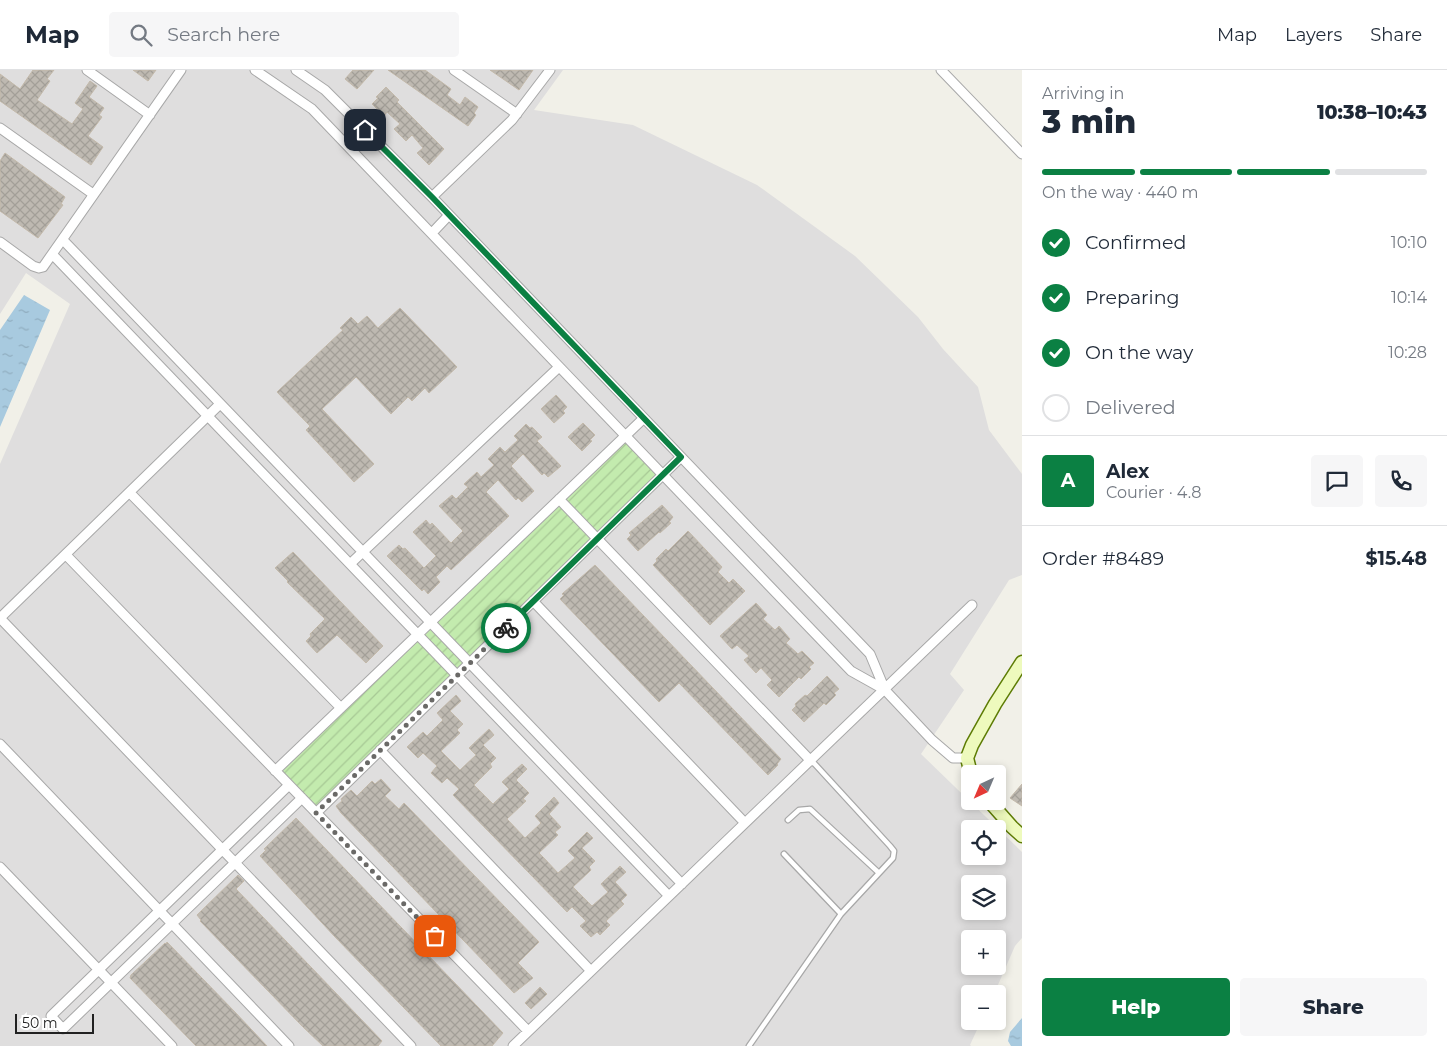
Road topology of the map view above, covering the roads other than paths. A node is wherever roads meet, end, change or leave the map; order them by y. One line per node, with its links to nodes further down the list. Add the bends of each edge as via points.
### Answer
1 (87, 70): 9 (street)
2 (181, 70): 9 (street)
3 (255, 70): 15 (street, via 312,109)
4 (296, 70): 13 (street, via 325,90)
5 (454, 70): 8 (street)
6 (550, 70): 8 (street)
7 (941, 70): 11 (street)
8 (517, 114): 13 (street)
9 (150, 115): 12 (street)
10 (0, 128): 12 (street)
11 (1022, 154)
12 (93, 194): 16 (street)
13 (432, 197): 14 (street)
14 (449, 215): 15 (street); 22 (street)
15 (432, 233): 19 (street)
16 (63, 240): 18 (street); 20 (street)
17 (0, 242): 18 (street, via 39,268)
18 (53, 255): 21 (street)
19 (559, 367): 23 (street); 29 (street)
20 (220, 404): 21 (street); 29 (street)
21 (208, 416): 26 (street); 31 (street)
22 (644, 418): 23 (street); 24 (street)
23 (626, 435): 25 (street); 27 (street)
24 (681, 457): 25 (street); 40 (street, via 870,654)
25 (663, 474): 28 (street); 40 (street, via 851,671)
26 (130, 493): 30 (street); 41 (street)
27 (560, 499): 28 (street); 35 (street)
28 (598, 538): 32 (street); 45 (street)
29 (363, 552): 31 (street); 35 (street)
30 (66, 555): 34 (street); 47 (street)
31 (350, 564): 36 (street)
32 (533, 601): 38 (street); 53 (street)
33 (972, 605): 40 (street)
34 (0, 618): 55 (street)
35 (431, 622): 36 (street); 38 (street)
36 (418, 634): 39 (street); 41 (street)
37 (1022, 662): 44 (street, via 995,704)
38 (470, 663): 39 (street); 60 (street)
39 (457, 675): 43 (street); 61 (street)
40 (885, 690): 44 (street, via 953,758); 45 (street)
41 (341, 708): 47 (street)
42 (0, 744): 62 (street)
43 (380, 750): 51 (street); 66 (street)
44 (967, 758): 46 (street)
45 (811, 760): 53 (street); 59 (lane, via 894,852 893,858)
46 (969, 765)
47 (275, 771): 48 (street)
48 (289, 785): 49 (street); 55 (street)
49 (302, 798): 51 (street); 57 (street)
50 (997, 810): 54 (street)
51 (316, 813): 68 (street)
52 (788, 820): 59 (lane, via 799,810 810,809)
53 (745, 824): 60 (street)
54 (1022, 836)
55 (222, 850): 57 (street); 62 (street)
56 (784, 854): 63 (lane)
57 (235, 862): 64 (street); 71 (street)
58 (0, 866): 65 (street)
59 (879, 873): 63 (lane)
60 (682, 884): 61 (street)
61 (669, 896): 66 (street)
62 (159, 911): 64 (street); 65 (street)
63 (841, 914): 73 (lane)
64 (172, 924): 67 (street); 70 (street)
65 (98, 969): 67 (street); 67 (street, via 51,1016 63,1029)
66 (591, 971): 68 (street)
67 (111, 982): 69 (street)
68 (528, 1032): 72 (street)
69 (172, 1046)
70 (289, 1046)
71 (411, 1046)
72 (513, 1046)
73 (749, 1046)

